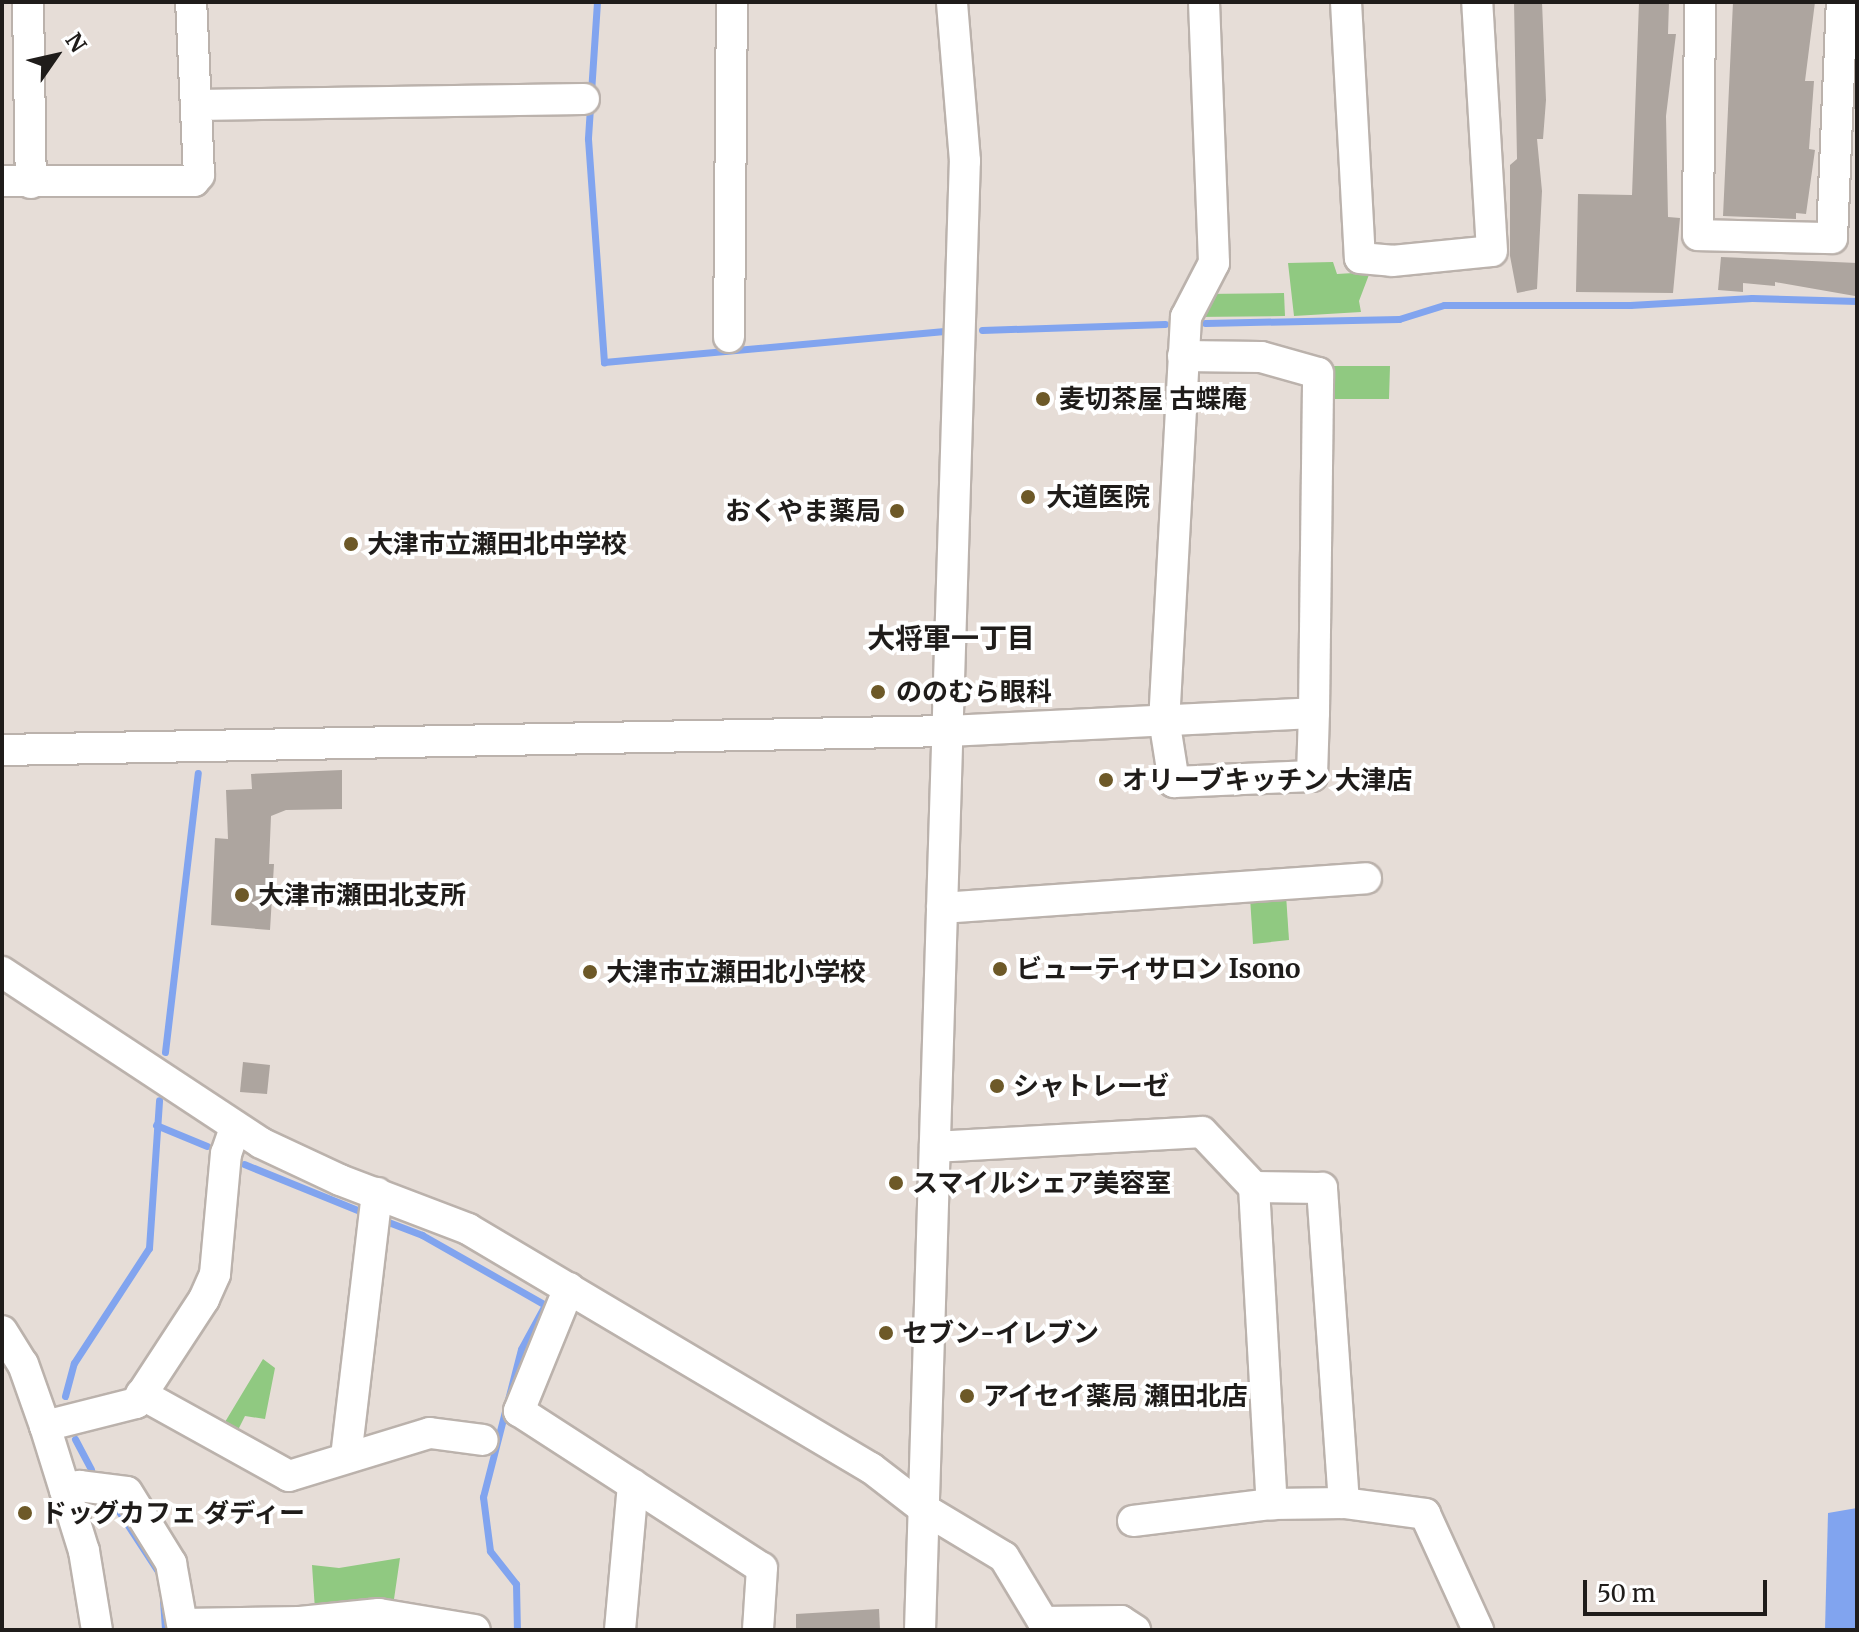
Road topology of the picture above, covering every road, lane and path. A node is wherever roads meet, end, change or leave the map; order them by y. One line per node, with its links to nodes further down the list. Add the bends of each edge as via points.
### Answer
1 (28, 2): 12 (street)
2 (191, 2): 11 (street)
3 (732, 2): 13 (street)
4 (952, 2): 17 (street, via 965,161)
5 (1204, 2): 14 (street, via 1214,263 1186,317)
6 (1346, 2): 7 (street, via 1360,258 1392,261 1492,251)
7 (1477, 2)
8 (1700, 2): 9 (street, via 1698,235 1832,238)
9 (1842, 2)
10 (584, 99): 11 (street)
11 (196, 105): 12 (street, via 199,175 194,181)
12 (17, 182)
13 (729, 337)
14 (1183, 356): 15 (street, via 1261,357 1318,373); 16 (street)
15 (1314, 713): 16 (street); 16 (street, via 1312,776 1174,782)
16 (1164, 719): 17 (street)
17 (948, 731): 18 (street); 20 (street)
18 (2, 750)
19 (1366, 878): 20 (street)
20 (942, 908): 23 (street)
21 (2, 972): 22 (street)
22 (235, 1128): 25 (street); 28 (street, via 226,1154 215,1274)
23 (935, 1147): 24 (street, via 1202,1132); 36 (street)
24 (1254, 1187): 34 (street, via 1322,1188); 35 (street)
25 (374, 1209): 26 (street, via 468,1229); 31 (street)
26 (569, 1288): 32 (street, via 519,1411); 36 (street, via 871,1468)
27 (2, 1331): 29 (street, via 23,1364)
28 (141, 1394): 29 (street, via 136,1403); 31 (street, via 289,1476)
29 (45, 1426): 33 (street)
30 (483, 1440): 31 (street, via 430,1433)
31 (346, 1457)
32 (633, 1485): 44 (street); 45 (street, via 762,1568)
33 (65, 1490): 40 (street, via 79,1486 127,1492 171,1563); 42 (street, via 91,1579)
34 (1344, 1503): 35 (street); 48 (street, via 1425,1514)
35 (1272, 1504): 37 (street)
36 (924, 1509): 39 (street, via 1004,1557); 46 (street)
37 (1133, 1521)
38 (299, 1626): 40 (street); 41 (street, via 379,1614)
39 (1046, 1626): 47 (street, via 1121,1621)
40 (183, 1627)
41 (440, 1628): 43 (street)
42 (97, 1630)
43 (475, 1630)
44 (620, 1630)
45 (758, 1630)
46 (920, 1630)
47 (1135, 1630)
48 (1478, 1630)

